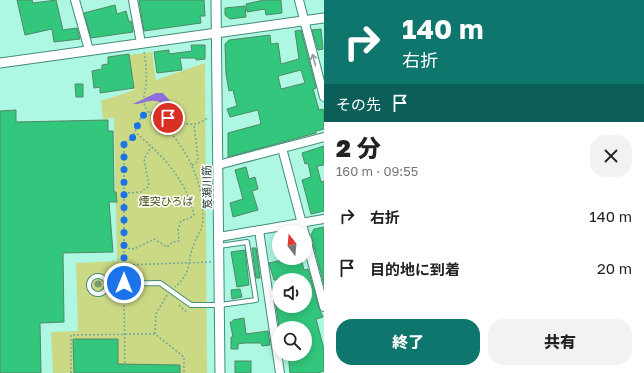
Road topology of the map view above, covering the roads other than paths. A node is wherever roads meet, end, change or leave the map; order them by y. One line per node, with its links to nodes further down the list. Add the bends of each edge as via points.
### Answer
1 (75, 0): 9 (street)
2 (133, 0): 8 (street)
3 (216, 0): 7 (street, 笈瀬川筋)
4 (298, 0): 6 (street)
5 (324, 18): 6 (street)
6 (304, 20): 7 (street); 11 (street, one-way to 6)
7 (216, 32): 8 (street); 14 (street, 笈瀬川筋)
8 (142, 46): 9 (street)
9 (89, 50): 10 (street)
10 (0, 63)
11 (324, 97)
12 (324, 137): 13 (street)
13 (282, 148): 14 (street); 16 (street)
14 (218, 165): 18 (street, 笈瀬川筋)
15 (324, 219): 16 (street)
16 (303, 223): 17 (street); 21 (street)
17 (259, 230): 18 (street); 23 (street)
18 (219, 241): 20 (street, 笈瀬川筋); 20 (lane, via 247,242 256,300)
19 (107, 284): 19 (lane, via 105,279 97,276 90,281 89,286 92,292 101,293 106,290); 20 (lane, via 160,283 191,305)
20 (220, 305): 22 (street, 笈瀬川筋)
21 (324, 307)
22 (220, 373)
23 (280, 373)

